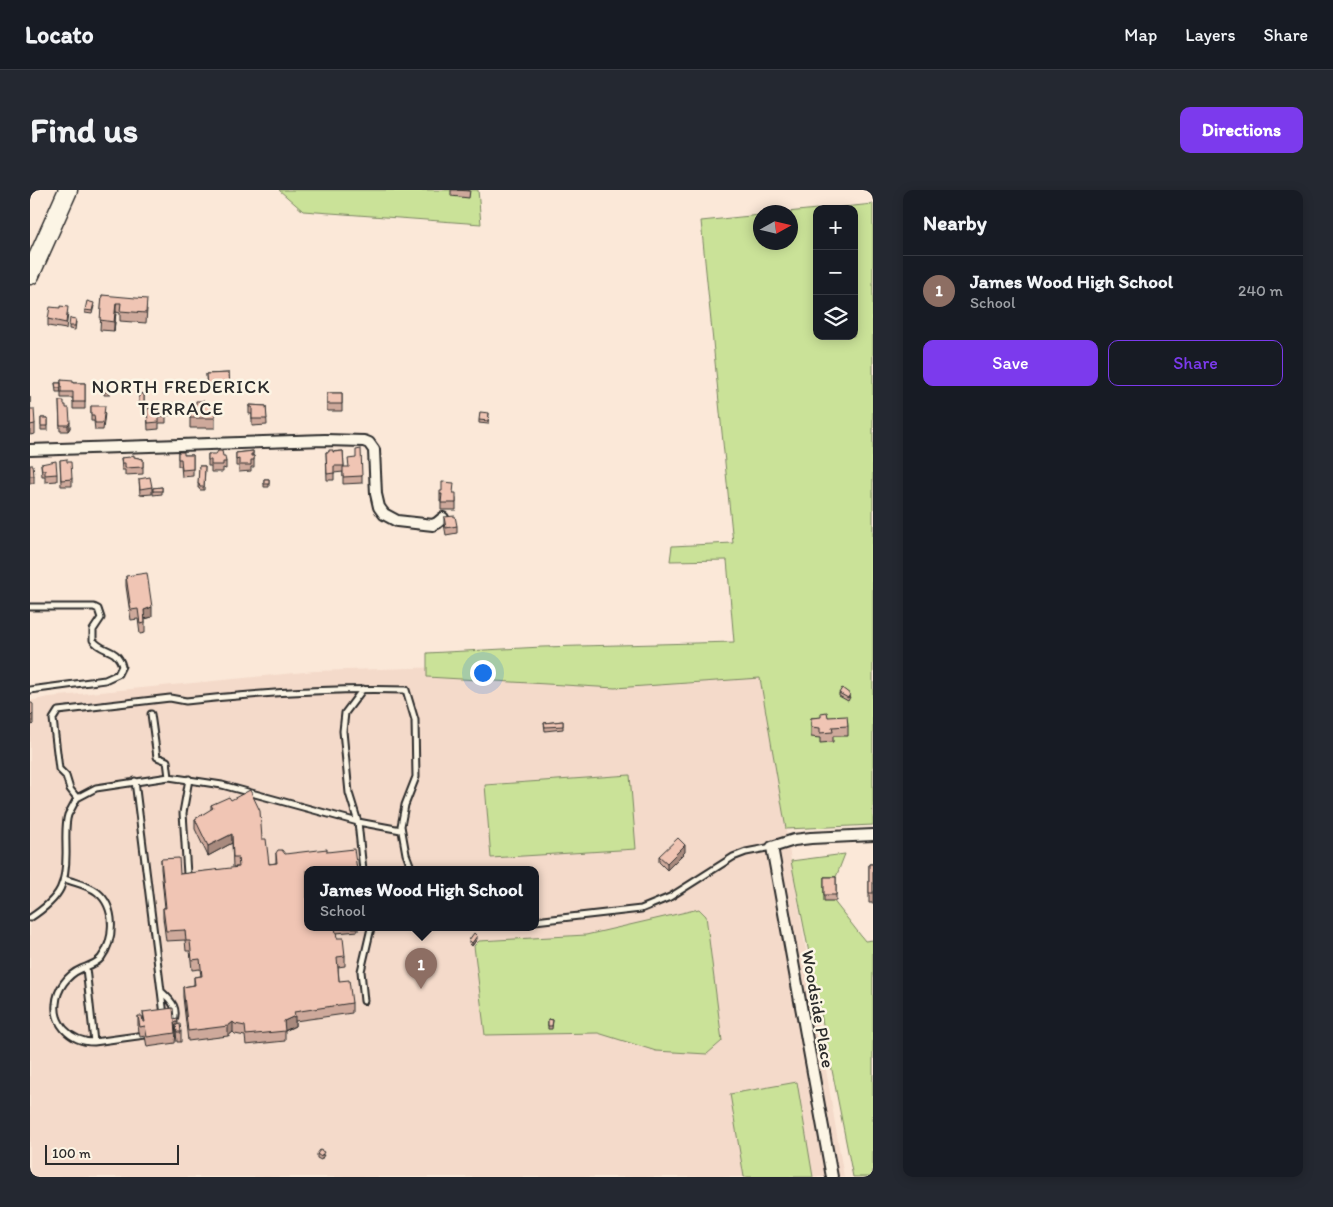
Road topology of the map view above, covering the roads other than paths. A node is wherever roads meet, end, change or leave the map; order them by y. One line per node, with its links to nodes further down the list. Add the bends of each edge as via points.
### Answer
1 (68, 190): 2 (highway)
2 (30, 275)
3 (30, 450): 4 (street, via 364,441 374,450 376,494 384,514 397,521 432,525)
4 (443, 518)
5 (30, 607): 7 (lane, via 98,609 101,618 93,640 100,648 117,656 122,666 118,674 105,680)
6 (363, 689): 12 (lane, via 293,691 186,701 170,698 58,711 53,718 59,769); 13 (lane, via 345,714 343,731 349,793); 14 (lane, via 406,690 415,720 416,777 405,805)
7 (30, 690)
8 (151, 714): 9 (lane, via 157,757 167,761)
9 (169, 777): 10 (lane); 11 (lane)
10 (189, 779): 13 (lane); 19 (lane, via 183,813)
11 (135, 781): 12 (lane, via 96,788); 25 (lane)
12 (77, 798): 20 (lane, via 68,816)
13 (358, 822): 14 (lane); 17 (lane)
14 (401, 830): 18 (lane)
15 (873, 835): 16 (street, via 810,838)
16 (772, 847): 22 (lane, via 733,857 670,898 641,909); 31 (street, Woodside Place)
17 (363, 866)
18 (410, 866)
19 (188, 874)
20 (65, 879): 21 (lane, via 54,899); 24 (lane, via 97,892 110,912 112,925 108,944 100,958)
21 (30, 918)
22 (539, 921)
23 (370, 931): 26 (lane, via 361,971)
24 (86, 968): 30 (lane); 30 (lane, via 64,982 55,1007 61,1026 67,1032 84,1042)
25 (161, 991): 27 (lane); 28 (lane, via 170,999 176,1012)
26 (364, 1001)
27 (165, 1024)
28 (170, 1030)
29 (148, 1035): 30 (lane)
30 (94, 1042)
31 (832, 1177)

